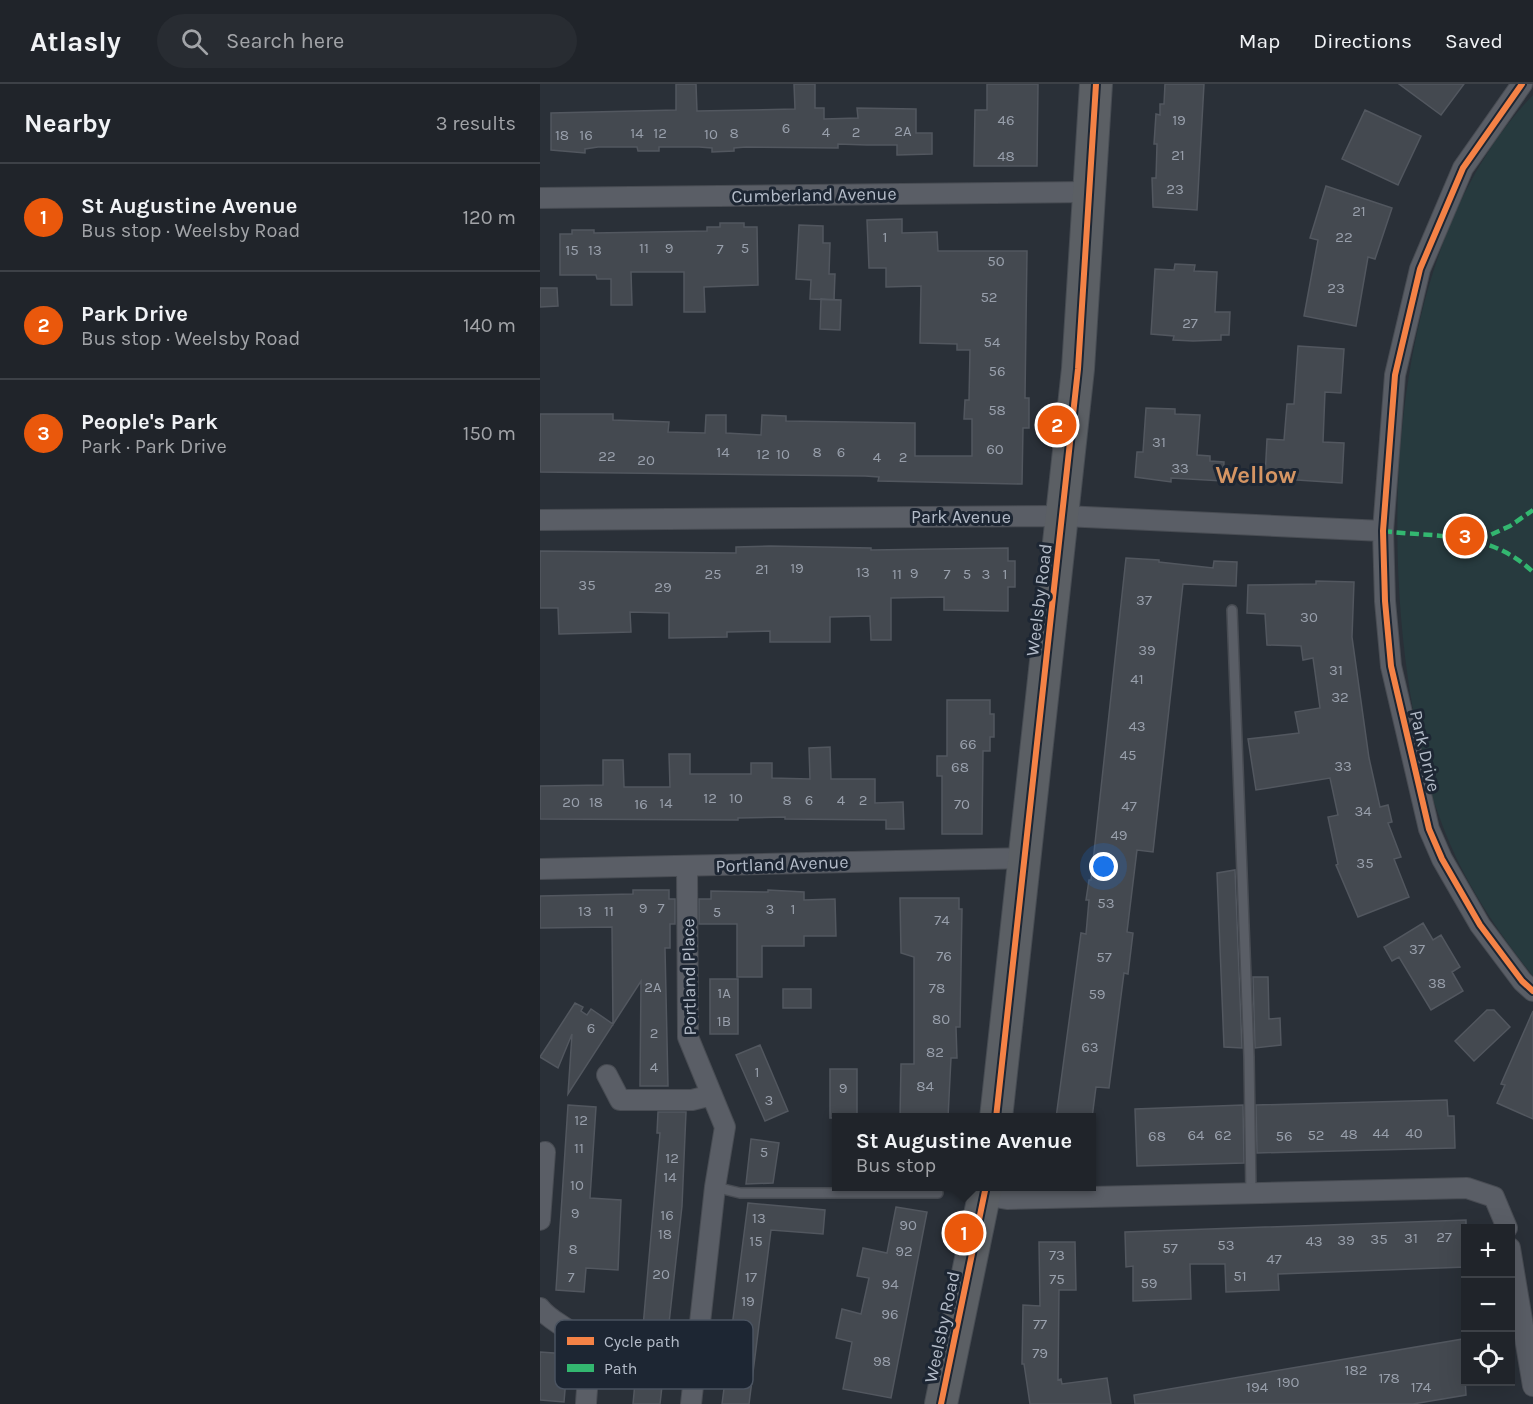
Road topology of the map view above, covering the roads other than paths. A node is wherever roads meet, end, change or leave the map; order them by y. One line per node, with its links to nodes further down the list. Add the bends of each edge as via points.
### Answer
1 (1096, 84): 3 (highway, Weelsby Road)
2 (1522, 84): 7 (street, Park Drive, via 1463,168 1420,269 1395,375)
3 (1088, 192): 4 (street, Cumberland Avenue); 5 (highway, Weelsby Road, via 1078,369)
4 (540, 198)
5 (1064, 516): 6 (street, Park Avenue); 7 (street, Park Avenue); 9 (highway, Weelsby Road)
6 (540, 520)
7 (1383, 531): 12 (street, Park Drive, via 1391,666 1429,829 1442,860 1480,925)
8 (1232, 610): 20 (lane)
9 (1024, 858): 10 (street, Portland Avenue); 15 (highway, Weelsby Road)
10 (687, 866): 11 (street, Portland Avenue); 14 (street, Portland Place, via 688,1037)
11 (540, 869)
12 (1533, 991)
13 (606, 1075): 14 (street, via 620,1100 692,1100)
14 (712, 1095): 17 (street, Portland Place, via 725,1127)
15 (997, 1113)
16 (545, 1152): 21 (street)
17 (715, 1187): 19 (lane, via 740,1193); 25 (street, Portland Place)
18 (985, 1191): 20 (street, via 1007,1199); 32 (highway, Weelsby Road)
19 (938, 1193)
20 (1251, 1195): 22 (street, via 1467,1188 1494,1197)
21 (540, 1220)
22 (1505, 1224)
23 (1515, 1278): 27 (street)
24 (540, 1308): 26 (street)
25 (700, 1320)
26 (555, 1324)
27 (1533, 1386)
28 (587, 1389): 30 (street)
29 (693, 1389): 31 (street, Portland Place)
30 (586, 1404)
31 (691, 1404)
32 (941, 1404)

